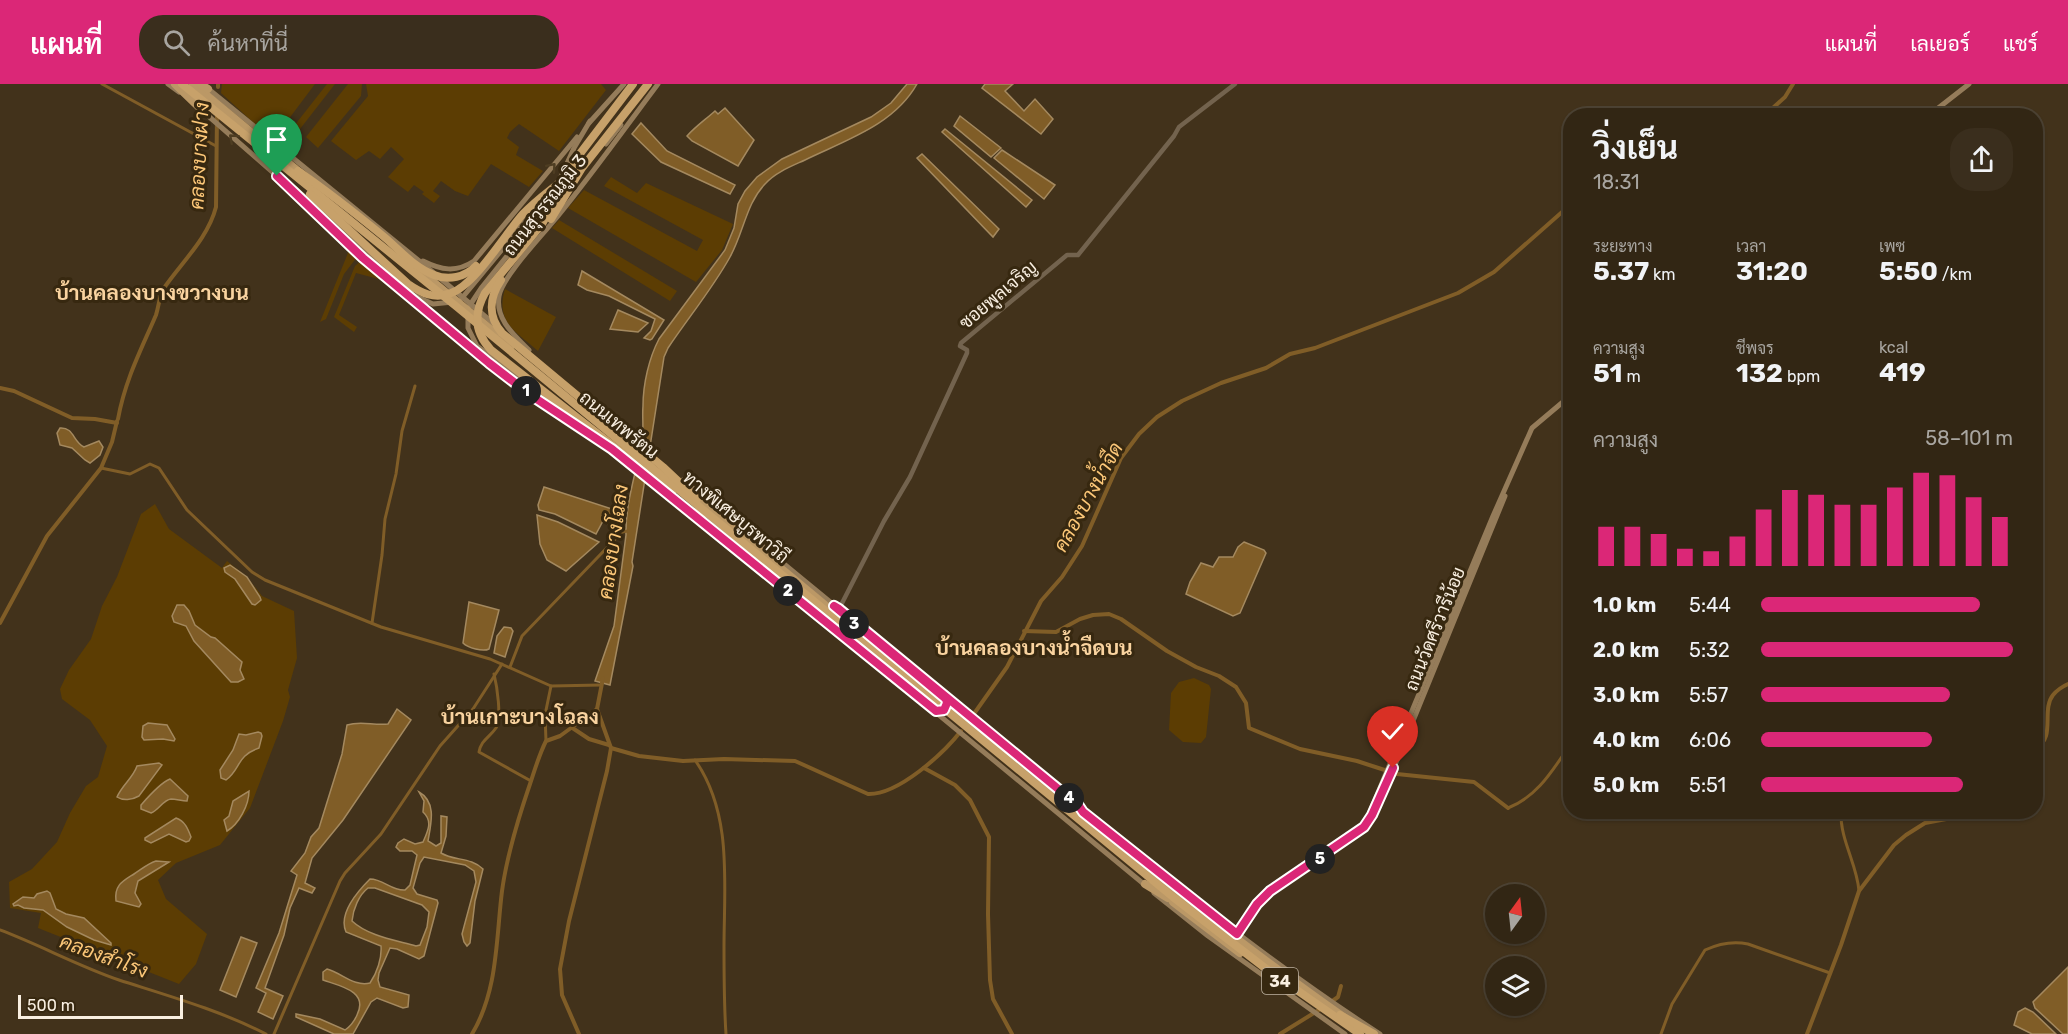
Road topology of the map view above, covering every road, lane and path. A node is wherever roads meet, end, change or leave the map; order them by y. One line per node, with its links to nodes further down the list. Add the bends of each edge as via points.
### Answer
1 (168, 84): 18 (main road, ถนนเทพรัตน / 34)
2 (176, 84): 18 (highway); 19 (highway, ถนนเทพรัตน / 34)
3 (182, 84): 21 (highway, ทางพิเศษบูรพาวิถี)
4 (191, 84): 14 (highway, ถนนเทพรัตน / 34); 21 (highway, ทางพิเศษบูรพาวิถี)
5 (624, 84): 13 (main road, ถนนสุวรรณภูมิ 3)
6 (633, 84): 32 (highway, via 579,155 542,224 485,293 477,311 477,326 497,355 637,465)
7 (641, 84): 21 (highway, via 582,155 528,203 473,269 454,278 432,274 339,200); 21 (highway, via 576,166 521,217 468,283 440,296 425,294 408,284 315,199)
8 (650, 84): 22 (main road, via 583,171 538,206 460,300 427,303 413,295 291,184); 32 (highway, via 582,168 549,221 501,280 494,293 492,311 496,326 506,337 663,467)
9 (658, 84): 25 (main road, ถนนสุวรรณภูมิ 3)
10 (1235, 84): 37 (street, ซอยพูลเจริญ, via 1179,127 1078,255 1067,255 961,343 967,353 932,431)
11 (1964, 84): 16 (main road)
12 (1969, 84): 17 (main road)
13 (618, 87): 20 (main road, ถนนสุวรรณภูมิ 3)
14 (207, 89): 15 (highway, ถนนเทพรัตน / 34)
15 (221, 103): 23 (main road, ถนนเทพรัตน / 34); 29 (highway, ถนนเทพรัตน / 34)
16 (1933, 108)
17 (1938, 108)
18 (201, 109): 19 (main road, ถนนเทพรัตน / 34)
19 (216, 119): 22 (main road, ถนนเทพรัตน / 34, one-way to 19); 30 (highway, ถนนเทพรัตน / 34)
20 (590, 121): 24 (main road, ถนนสุวรรณภูมิ 3, one-way to 20); 28 (main road, via 545,208 476,296 467,314 473,341 482,350)
21 (286, 165): 32 (highway, ทางพิเศษบูรพาวิถี)
22 (282, 181): 28 (main road, ถนนเทพรัตน / 34, via 363,258 489,363)
23 (417, 258): 24 (main road, via 448,270); 26 (main road, ถนนเทพรัตน / 34)
24 (474, 261): 25 (main road, via 468,275 484,290 494,292)
25 (502, 285): 26 (main road, via 498,299 501,315 508,329)
26 (529, 350): 29 (main road, ถนนเทพรัตน / 34)
27 (1563, 402): 48 (main road, ถนนวัดศรีวารีน้อย, via 1534,426 1370,814 1362,826 1268,890)
28 (593, 435): 30 (main road, ถนนเทพรัตน / 34)
29 (634, 443): 31 (highway, ถนนเทพรัตน / 34)
30 (633, 461): 31 (highway, ถนนเทพรัตน / 34)
31 (654, 469): 32 (highway, ถนนเทพรัตน / 34); 33 (main road, ถนนเทพรัตน / 34); 34 (highway, ถนนเทพรัตน / 34); 35 (main road, ถนนเทพรัตน / 34)
32 (701, 508): 33 (highway); 36 (highway, ถนนเทพรัตน / 34); 49 (highway, ทางพิเศษบูรพาวิถี, via 1174,894)
33 (689, 511): 38 (main road, ถนนเทพรัตน / 34)
34 (783, 570): 35 (highway); 40 (highway, ถนนเทพรัตน / 34)
35 (808, 583): 37 (main road, ถนนเทพรัตน / 34)
36 (794, 589): 38 (highway); 40 (highway, ถนนเทพรัตน / 34)
37 (837, 608): 39 (main road, via 946,699 944,710 936,711); 40 (main road, ถนนเทพรัตน / 34, via 947,697)
38 (816, 614): 39 (main road, ถนนเทพรัตน / 34)
39 (829, 624): 40 (main road, ถนนเทพรัตน / 34)
40 (959, 720): 41 (highway, ถนนเทพรัตน / 34); 41 (main road, ถนนเทพรัตน / 34)
41 (975, 733): 42 (main road, ถนนเทพรัตน / 34); 43 (main road, ถนนเทพรัตน / 34); 44 (highway, ถนนเทพรัตน / 34); 47 (highway, ถนนเทพรัตน / 34)
42 (1083, 812): 43 (main road, via 999,744 988,743 988,754); 45 (main road, ถนนเทพรัตน / 34)
43 (1108, 855): 46 (main road, ถนนเทพรัตน / 34)
44 (1149, 872): 45 (highway); 50 (highway, ถนนเทพรัตน / 34, via 1233,938)
45 (1171, 883): 48 (main road, ถนนเทพรัตน / 34)
46 (1145, 884): 47 (highway); 51 (main road, ถนนเทพรัตน / 34, via 1208,936)
47 (1168, 898): 52 (highway, ถนนเทพรัตน / 34)
48 (1237, 934): 50 (main road, ถนนเทพรัตน / 34)
49 (1339, 1017): 50 (highway); 52 (highway); 53 (highway, ทางพิเศษบูรพาวิถี)
50 (1371, 1033): 54 (main road, ถนนเทพรัตน / 34)
51 (1345, 1034)
52 (1353, 1034)
53 (1359, 1034)
54 (1380, 1034)

